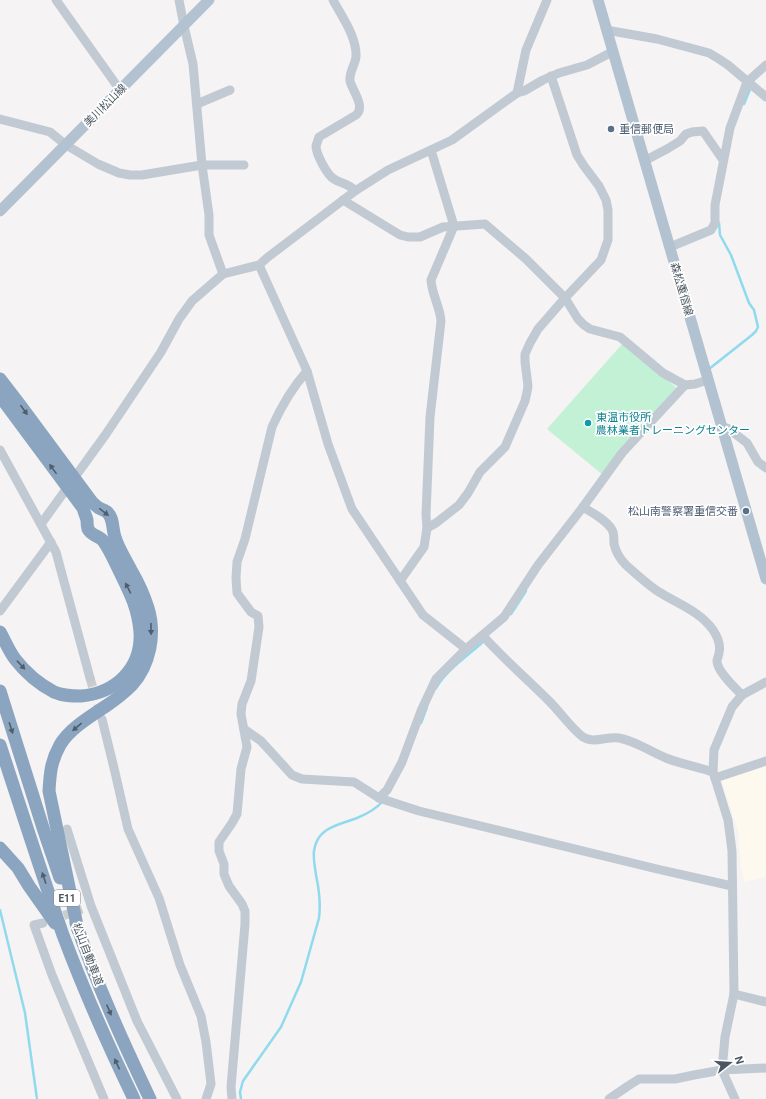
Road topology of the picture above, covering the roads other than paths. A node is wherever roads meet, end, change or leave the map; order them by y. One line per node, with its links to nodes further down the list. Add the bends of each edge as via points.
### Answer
1 (56, 0): 13 (street)
2 (179, 0): 7 (street)
3 (209, 0): 7 (main road, 美川松山線)
4 (333, 0): 25 (street, via 353,38 355,62 350,81 360,110 319,137 316,146 331,177 349,185)
5 (548, 0): 15 (street, via 526,50)
6 (598, 0): 8 (main road, 森松重信線)
7 (184, 26): 13 (main road, 美川松山線); 17 (street, via 193,64)
8 (606, 30): 9 (main road, 森松重信線); 12 (street, via 657,39 709,53)
9 (612, 52): 11 (street, via 587,65); 22 (main road, 森松重信線)
10 (766, 65): 12 (street)
11 (551, 76): 15 (street); 32 (street, via 577,155 599,186 608,210 608,240 601,260)
12 (747, 82): 16 (street); 21 (street, via 730,128)
13 (120, 90): 19 (main road, 美川松山線)
14 (230, 90): 17 (street)
15 (517, 93): 20 (street, via 452,140)
16 (766, 97)
17 (197, 104): 23 (street)
18 (0, 120): 19 (street, via 50,132)
19 (66, 145): 23 (street, via 98,164 130,175); 27 (main road, 美川松山線)
20 (431, 150): 25 (street, via 388,170); 28 (street)
21 (723, 160): 22 (street, via 703,131 686,134 667,149); 29 (street, via 714,205 715,223 711,230)
22 (644, 161): 29 (main road, 森松重信線)
23 (202, 165): 24 (street); 31 (street, via 209,215 208,235)
24 (244, 165)
25 (355, 191): 26 (street)
26 (343, 200): 28 (street, via 408,237 420,237 443,227); 30 (street)
27 (0, 211)
28 (454, 226): 32 (street, via 485,224 526,259); 44 (street, via 431,280 441,321 430,417)
29 (670, 247): 35 (main road, 森松重信線)
30 (259, 265): 31 (street); 33 (street)
31 (223, 274): 41 (street, via 192,301 123,409)
32 (565, 298): 36 (street, via 584,325 620,337 663,372); 44 (street, via 538,329 525,354 527,392 505,447 486,464 459,505)
33 (307, 371): 47 (street, via 328,444 352,509); 57 (street, via 296,382 272,427 237,562 237,593 251,612 258,616 259,627 251,681 242,704)
34 (0, 379): 41 (highway, one-way to 41)
35 (708, 380): 36 (street); 38 (main road, 森松重信線)
36 (685, 385): 42 (street, via 622,453)
37 (0, 396): 41 (highway, one-way to 37)
38 (721, 426): 40 (street, via 747,443 758,462); 46 (main road, 森松重信線)
39 (0, 450): 43 (street)
40 (766, 468)
41 (70, 482): 43 (street); 49 (highway, one-way to 41, via 14,658 31,676 56,693 71,696 107,690 121,680 134,665 140,634 138,614 103,540 88,529 83,508); 66 (highway, one-way to 66, via 112,519 115,538 142,591 152,625 149,657 142,671 132,685 115,700 65,738 54,757 50,772 49,791)
42 (583, 507): 50 (street, via 538,565 504,617); 55 (street, via 603,520 613,532 618,556 627,565 656,590 705,620 719,643 717,662 722,673)
43 (40, 524): 45 (street)
44 (427, 528): 47 (street, via 424,547)
45 (51, 542): 48 (street); 52 (street, via 56,552)
46 (766, 579)
47 (400, 581): 51 (street, via 423,615)
48 (0, 610)
49 (0, 632)
50 (483, 636): 51 (street); 60 (street, via 585,738 611,738 631,742 668,759)
51 (466, 649): 61 (street, via 436,680 402,762 387,790)
52 (90, 678)
53 (766, 682): 55 (street)
54 (0, 691): 66 (highway, 松山自動車道 / E11, one-way to 66)
55 (742, 695): 60 (street, via 732,707 714,750)
56 (102, 719): 76 (street, via 128,829 159,898 180,965 201,1016 211,1084)
57 (244, 729): 61 (street, via 261,741 292,775 354,782); 77 (street, via 247,747 241,769 237,814 219,842 224,874 245,911)
58 (0, 745): 67 (highway, 松山自動車道 / E11, one-way to 58)
59 (766, 761): 60 (street)
60 (714, 775): 64 (street, via 728,820 732,851)
61 (379, 798): 64 (street, via 508,833)
62 (67, 829): 75 (street, via 87,907 137,1021)
63 (0, 848): 67 (highway, via 18,868)
64 (732, 886): 68 (street)
65 (42, 923): 72 (street, via 34,925)
66 (78, 930): 74 (highway, 松山自動車道 / E11, one-way to 74, via 100,989)
67 (64, 936): 73 (highway, 松山自動車道 / E11, one-way to 67, via 86,994)
68 (734, 994): 69 (street); 71 (street, via 725,1037)
69 (766, 1002)
70 (766, 1068): 71 (street)
71 (722, 1070): 78 (street, via 675,1080 639,1079); 79 (street)
72 (104, 1099)
73 (134, 1099)
74 (150, 1099)
75 (177, 1099)
76 (206, 1099)
77 (232, 1099)
78 (609, 1099)
79 (735, 1099)

